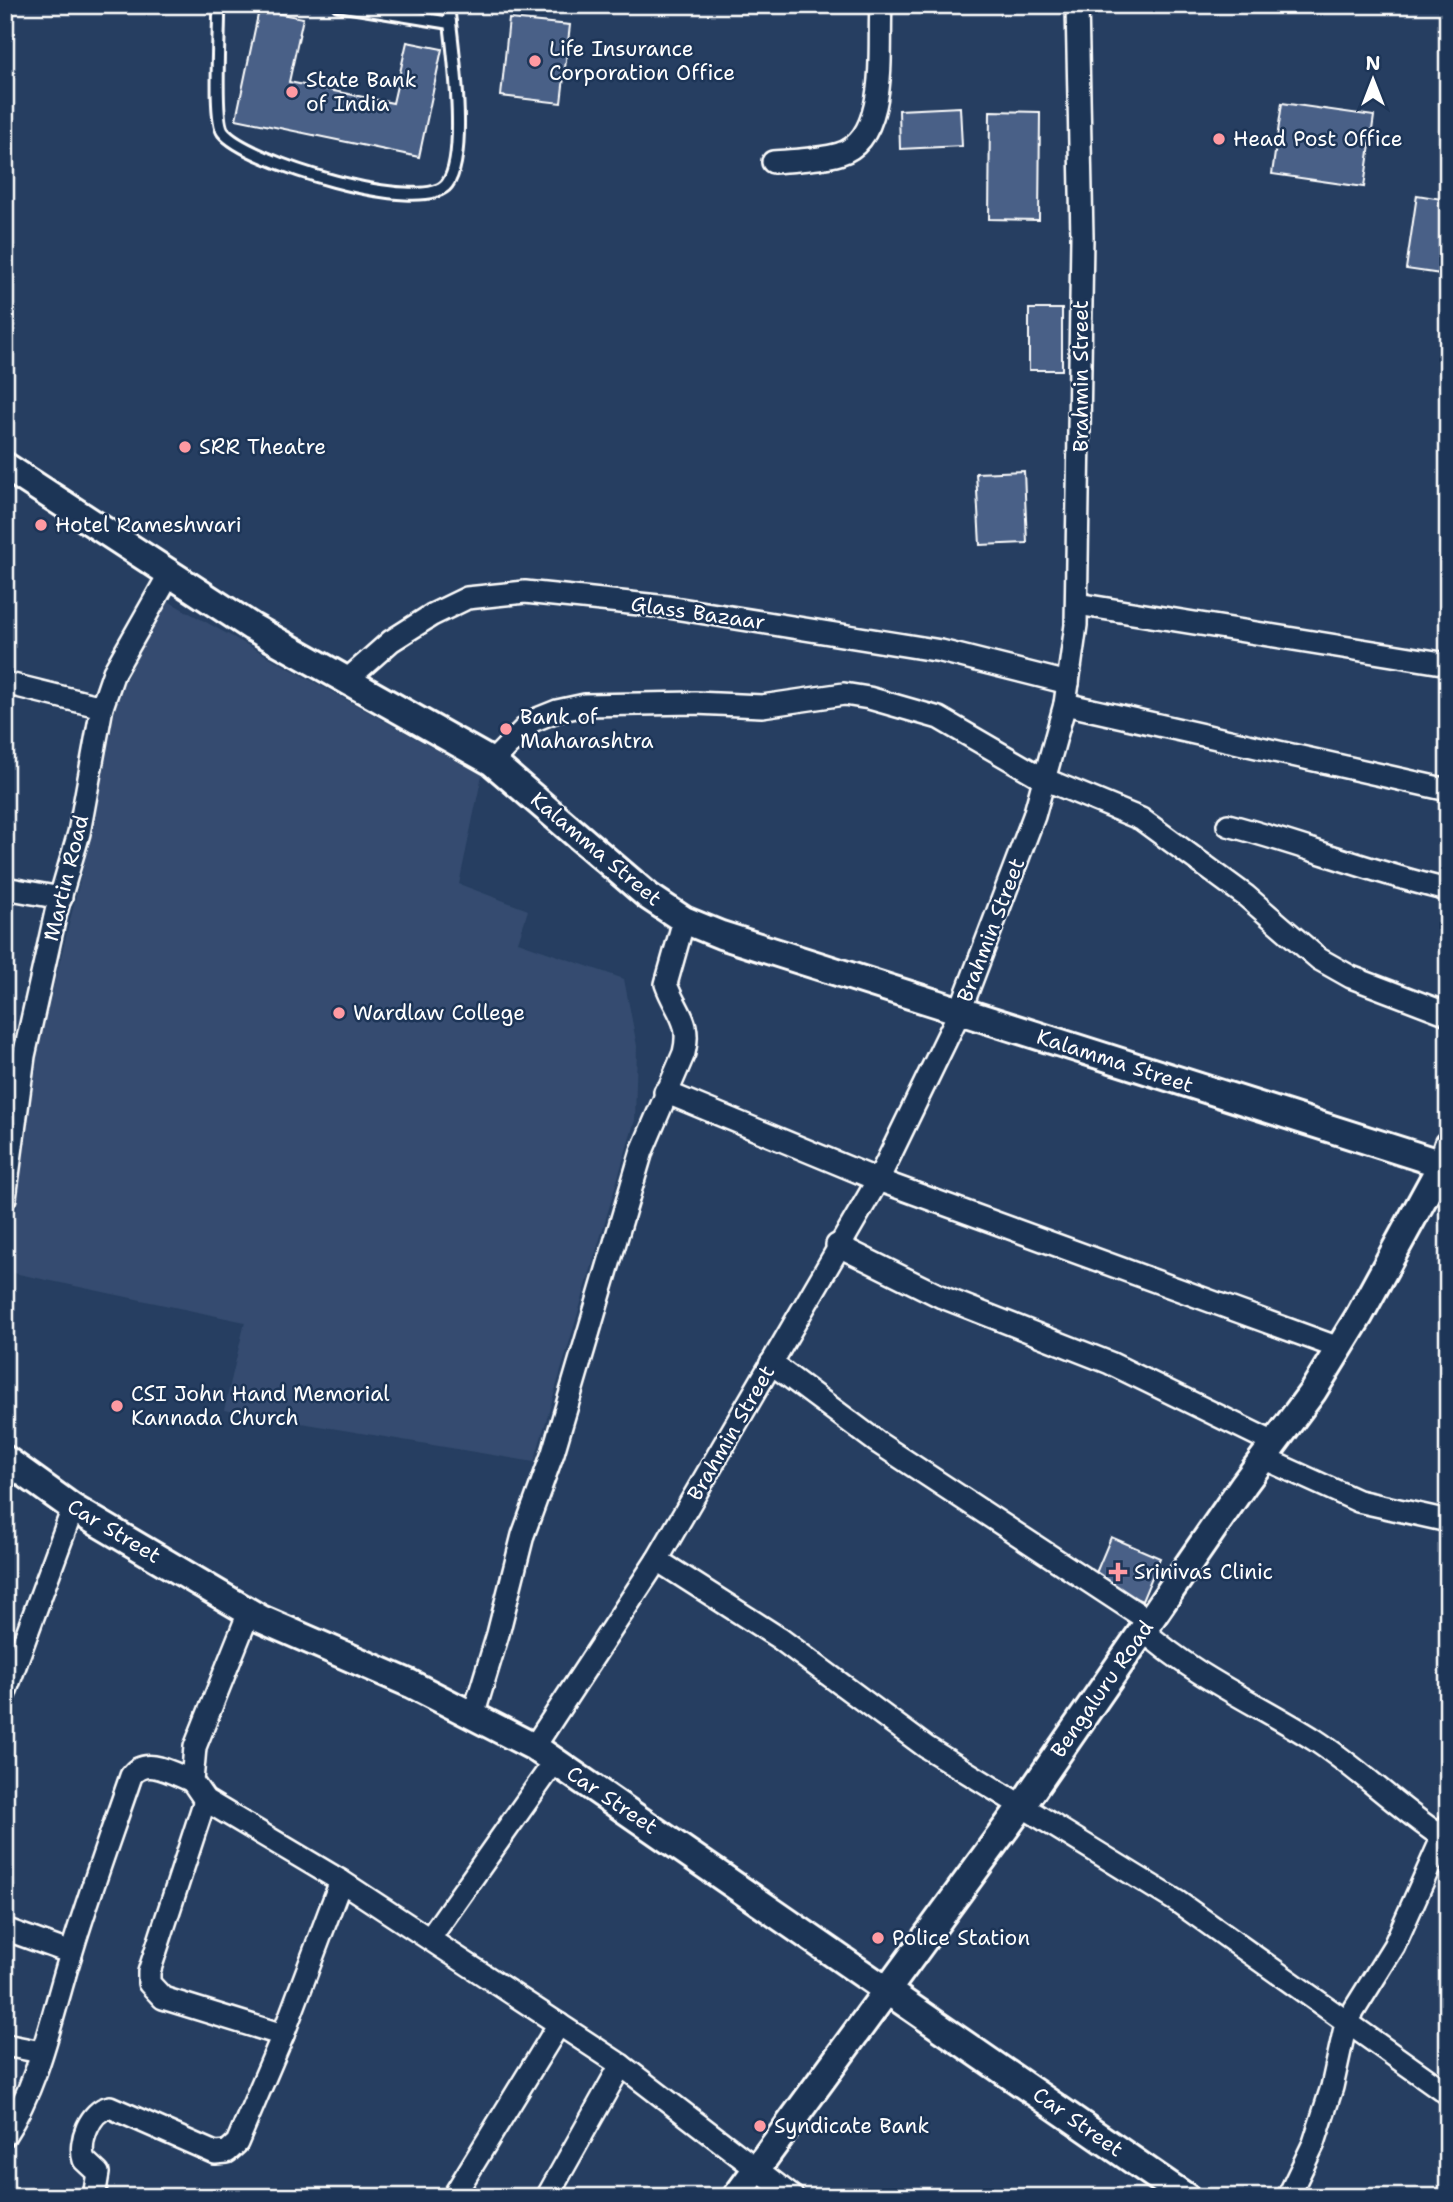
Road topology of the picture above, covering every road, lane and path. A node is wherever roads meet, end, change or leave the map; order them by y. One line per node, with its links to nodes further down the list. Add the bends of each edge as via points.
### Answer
1 (219, 5): 6 (lane, via 217,113 222,132 288,169 403,195 425,195 446,187 456,167 456,79)
2 (338, 5): 6 (lane)
3 (447, 5): 6 (lane)
4 (881, 5): 7 (street, via 877,102 859,141 841,154)
5 (1077, 5): 10 (street, Brahmin Street, via 1082,251)
6 (450, 23)
7 (773, 162)
8 (5, 466): 9 (street, Kalamma Street)
9 (170, 573): 12 (street, Kalamma Street, via 252,627); 15 (street, Martin Road, via 114,672)
10 (1077, 604): 11 (street); 14 (street, Brahmin Street)
11 (1448, 664)
12 (348, 679): 14 (street, Glass Bazaar, via 391,641 432,615 467,598 525,592 668,607 942,651); 16 (street, Kalamma Street)
13 (5, 683): 15 (street)
14 (1067, 693): 17 (street, Brahmin Street); 18 (street, Glass Bazaar)
15 (102, 708): 22 (street, Martin Road, via 79,832)
16 (492, 762): 17 (street, via 532,721 586,705 762,706 844,694 939,718); 23 (street, Kalamma Street, via 648,896)
17 (1044, 779): 24 (street, Brahmin Street); 25 (street, via 1141,819 1246,896 1319,959 1351,977)
18 (1448, 790)
19 (1228, 825): 21 (street)
20 (5, 888): 22 (street)
21 (1448, 890)
22 (61, 898): 29 (street, Martin Road, via 24,1056)
23 (684, 920): 24 (street, Kalamma Street); 26 (street, via 666,984 688,1037)
24 (960, 1011): 27 (street, Kalamma Street); 28 (street, Brahmin Street)
25 (1448, 1014)
26 (665, 1092): 28 (street); 42 (street, via 642,1151 553,1452 526,1524)
27 (1446, 1158): 31 (street, Bengaluru Road)
28 (877, 1180): 30 (street, Brahmin Street); 31 (street)
29 (5, 1198)
30 (837, 1245): 32 (street, Brahmin Street); 33 (street, via 942,1297 1110,1363)
31 (1339, 1348): 33 (street, Bengaluru Road)
32 (771, 1363): 37 (street, Brahmin Street); 39 (street, via 877,1442)
33 (1268, 1450): 36 (street, via 1359,1501); 39 (street, Bengaluru Road)
34 (5, 1459): 35 (street, Car Street)
35 (73, 1508): 38 (street, Car Street); 40 (street)
36 (1448, 1521)
37 (657, 1560): 43 (street, Brahmin Street); 46 (street, via 779,1638 926,1747)
38 (249, 1612): 42 (street, Car Street); 44 (street, via 195,1747)
39 (1146, 1626): 46 (street, Bengaluru Road); 47 (street, via 1159,1645 1316,1741)
40 (12, 1656): 41 (street)
41 (5, 1693)
42 (472, 1716): 43 (street, Car Street)
43 (545, 1754): 50 (street, Brahmin Street); 52 (street, Car Street)
44 (192, 1781): 45 (street); 51 (street, via 159,1768 136,1769)
45 (205, 1800): 48 (street); 55 (street, via 149,1983 163,1998)
46 (1021, 1807): 52 (street, Bengaluru Road); 53 (street, via 1178,1902)
47 (1446, 1835): 53 (street, via 1394,1946)
48 (341, 1881): 50 (street); 55 (street)
49 (5, 1929): 51 (street)
50 (430, 1938): 54 (street)
51 (71, 1953): 57 (street)
52 (886, 1988): 61 (street, Bengaluru Road); 67 (street, Car Street)
53 (1346, 2023): 59 (street); 68 (street, via 1314,2143)
54 (559, 2024): 58 (street); 63 (street)
55 (283, 2035): 62 (street, via 237,2143 227,2152 215,2153 110,2106 94,2115 82,2154 99,2173)
56 (5, 2045): 57 (street)
57 (41, 2052): 60 (street)
58 (621, 2065): 61 (street); 64 (street)
59 (1448, 2094)
60 (5, 2135)
61 (757, 2169): 65 (street, Bengaluru Road); 66 (street)
62 (94, 2197)
63 (453, 2197)
64 (547, 2197)
65 (736, 2197)
66 (793, 2197)
67 (1186, 2197)
68 (1288, 2197)

